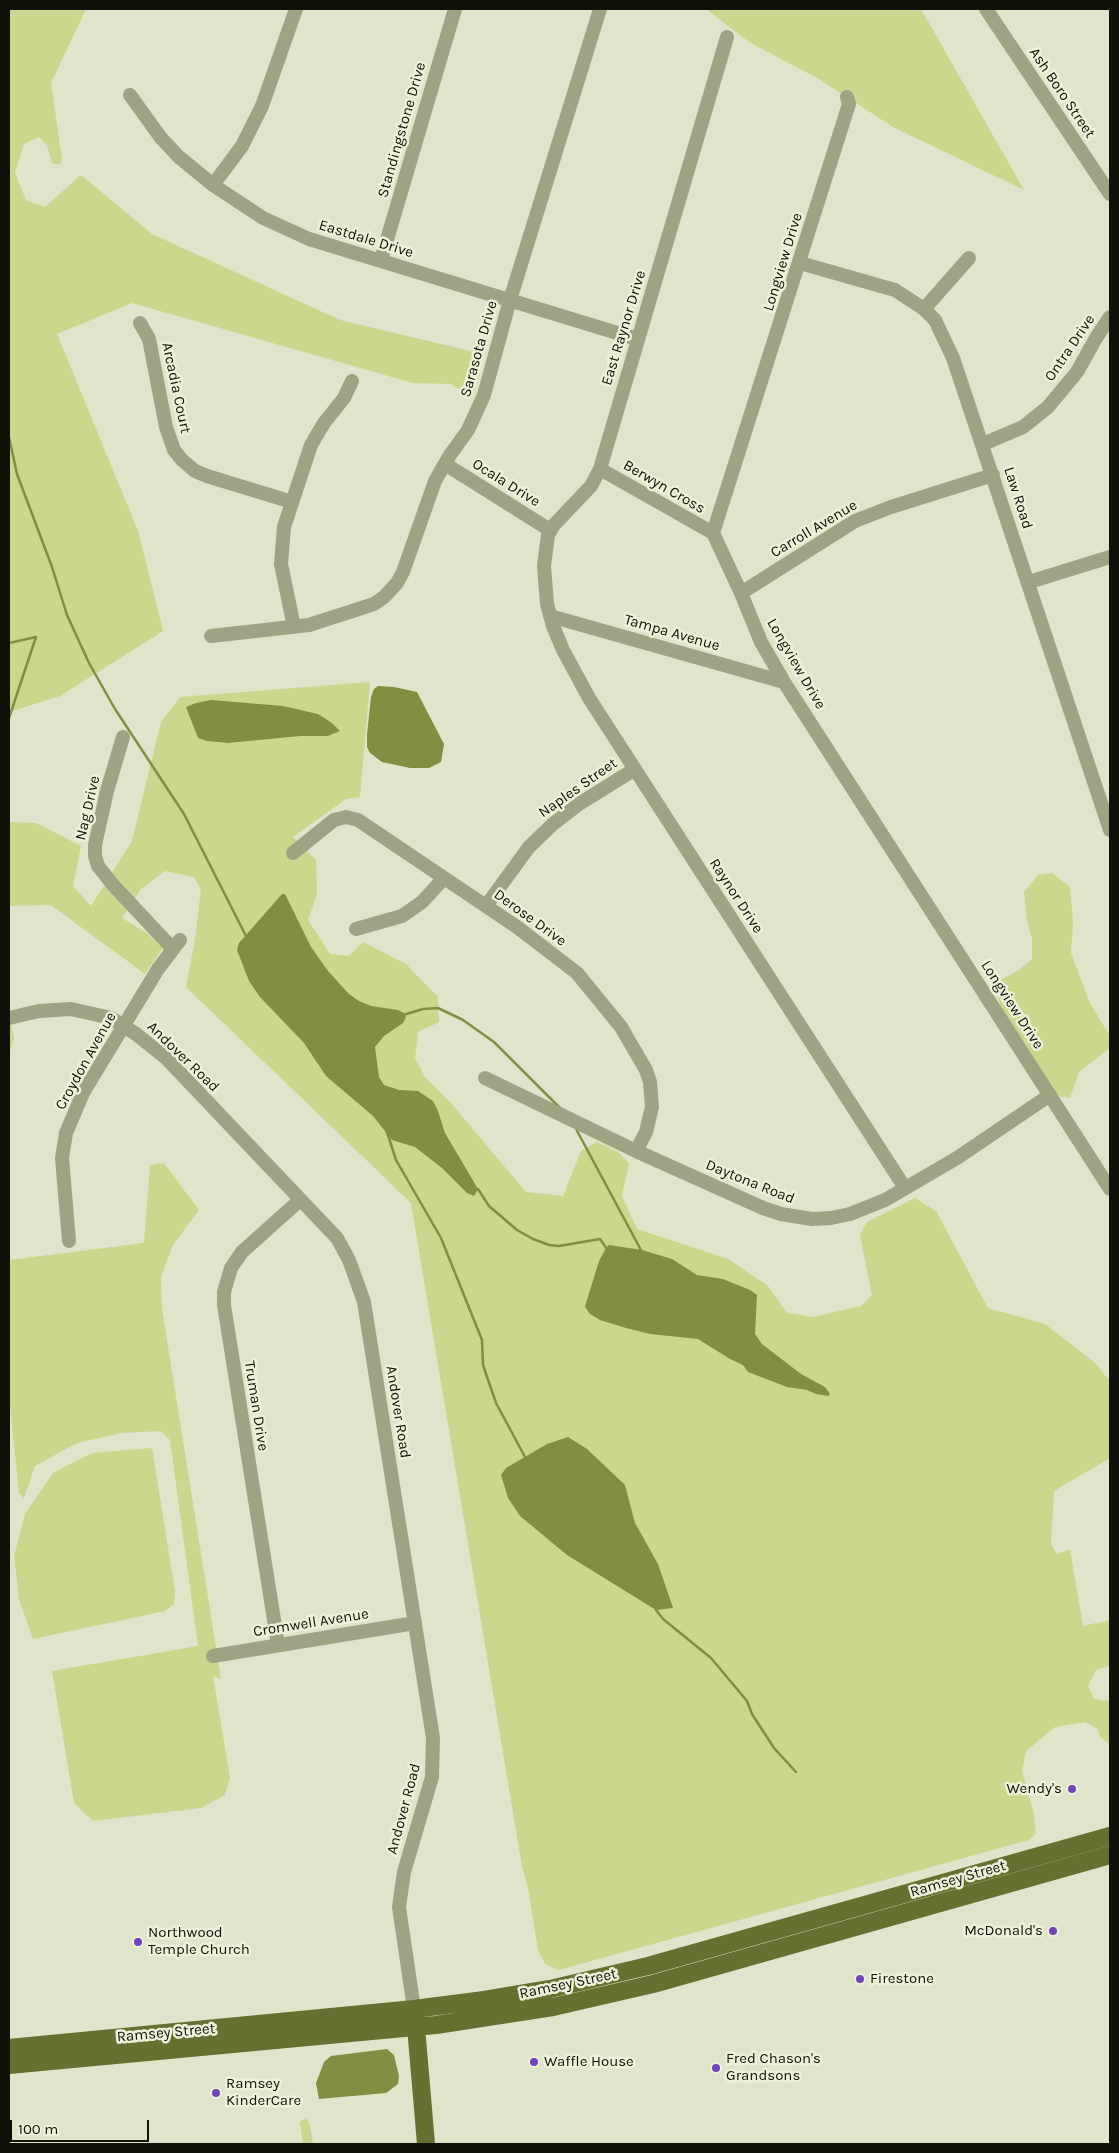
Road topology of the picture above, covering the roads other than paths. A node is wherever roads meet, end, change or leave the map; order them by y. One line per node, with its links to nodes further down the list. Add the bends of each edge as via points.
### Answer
1 (296, 9): 8 (street, via 258,114 242,146)
2 (455, 9): 11 (street, Standingstone Drive)
3 (600, 9): 13 (street, Sarasota Drive)
4 (986, 9): 9 (street, Ash Boro Street)
5 (727, 37): 17 (street, East Raynor Drive)
6 (130, 95): 8 (street, Eastdale Drive, via 161,138)
7 (846, 97): 12 (street, Longview Drive, via 849,104)
8 (213, 185): 11 (street, Eastdale Drive, via 263,218 287,229)
9 (1110, 194)
10 (969, 258): 14 (street)
11 (381, 260): 13 (street, Eastdale Drive)
12 (800, 263): 14 (street, Law Road, via 895,290); 25 (street, Longview Drive)
13 (510, 300): 17 (street, Eastdale Drive); 20 (street, Sarasota Drive, via 484,395 468,430)
14 (924, 309): 19 (street, Law Road, via 935,320 948,346)
15 (1110, 317): 19 (street, Ontra Drive, via 1077,372 1048,407 1023,427)
16 (140, 324): 23 (street, Arcadia Court, via 149,339 166,427 174,450 182,460 207,476)
17 (638, 339): 21 (street, East Raynor Drive)
18 (352, 381): 23 (street, via 344,398 317,433)
19 (982, 444): 22 (street, Law Road)
20 (445, 464): 24 (street, Ocala Drive); 30 (street, Sarasota Drive, via 430,492 404,572 394,588 368,606)
21 (600, 469): 24 (street, East Raynor Drive, via 591,486); 25 (street, Berwyn Cross)
22 (993, 475): 27 (street, Law Road); 28 (street, Carroll Avenue, via 855,521)
23 (292, 502): 30 (street, via 283,533 281,564)
24 (550, 530): 29 (street, via 544,585)
25 (713, 533): 28 (street, Longview Drive)
26 (1110, 557): 27 (street)
27 (1029, 582): 35 (street, Law Road)
28 (741, 593): 32 (street, Longview Drive, via 761,642)
29 (550, 616): 32 (street, Tampa Avenue); 34 (street, Raynor Drive, via 563,650 589,698)
30 (294, 627): 31 (street, Sarasota Drive)
31 (211, 636)
32 (784, 682): 44 (street, Longview Drive)
33 (123, 737): 40 (street, Nag Drive, via 107,791 95,856 98,866 114,886)
34 (635, 769): 38 (street, Naples Street, via 553,824 528,847); 46 (street, Raynor Drive)
35 (1110, 830)
36 (293, 853): 37 (street, Derose Drive, via 334,820 352,818)
37 (444, 878): 38 (street, Derose Drive); 39 (street, via 422,902 402,916)
38 (486, 906): 45 (street, Derose Drive, via 577,973 621,1027 644,1064 650,1082 652,1107 646,1132)
39 (356, 929)
40 (176, 944): 42 (street, Croydon Avenue)
41 (9, 1018): 42 (street, Andover Road, via 39,1011 71,1009 111,1018)
42 (124, 1025): 48 (street, Andover Road, via 166,1058); 49 (street, Croydon Avenue, via 83,1093 66,1134 62,1158)
43 (485, 1078): 45 (street, Daytona Road)
44 (1050, 1095): 46 (street, Daytona Road); 47 (street, Longview Drive)
45 (636, 1151): 46 (street, Daytona Road, via 763,1208 794,1217 831,1218 850,1214)
46 (906, 1188)
47 (1110, 1190)
48 (300, 1200): 50 (street, Andover Road, via 337,1238 349,1260 364,1302); 51 (street, Truman Drive, via 242,1252 231,1268 224,1292)
49 (69, 1241)
50 (415, 1623): 51 (street, Cromwell Avenue); 58 (street, Andover Road, via 434,1757 428,1794 400,1891 400,1922)
51 (278, 1645): 52 (street, Cromwell Avenue)
52 (213, 1656)
53 (1110, 1836): 54 (main road, Ramsey Street)
54 (1089, 1842): 55 (main road); 56 (main road, Ramsey Street)
55 (1101, 1858): 57 (main road, Ramsey Street)
56 (767, 1932): 57 (main road); 58 (main road, Ramsey Street, via 583,1982 484,2000)
57 (772, 1950): 58 (main road, Ramsey Street, via 587,2000 486,2019)
58 (415, 2018): 59 (main road, Ramsey Street); 60 (main road, Ramsey Street); 61 (main road)
59 (9, 2048)
60 (9, 2065)
61 (426, 2144)

